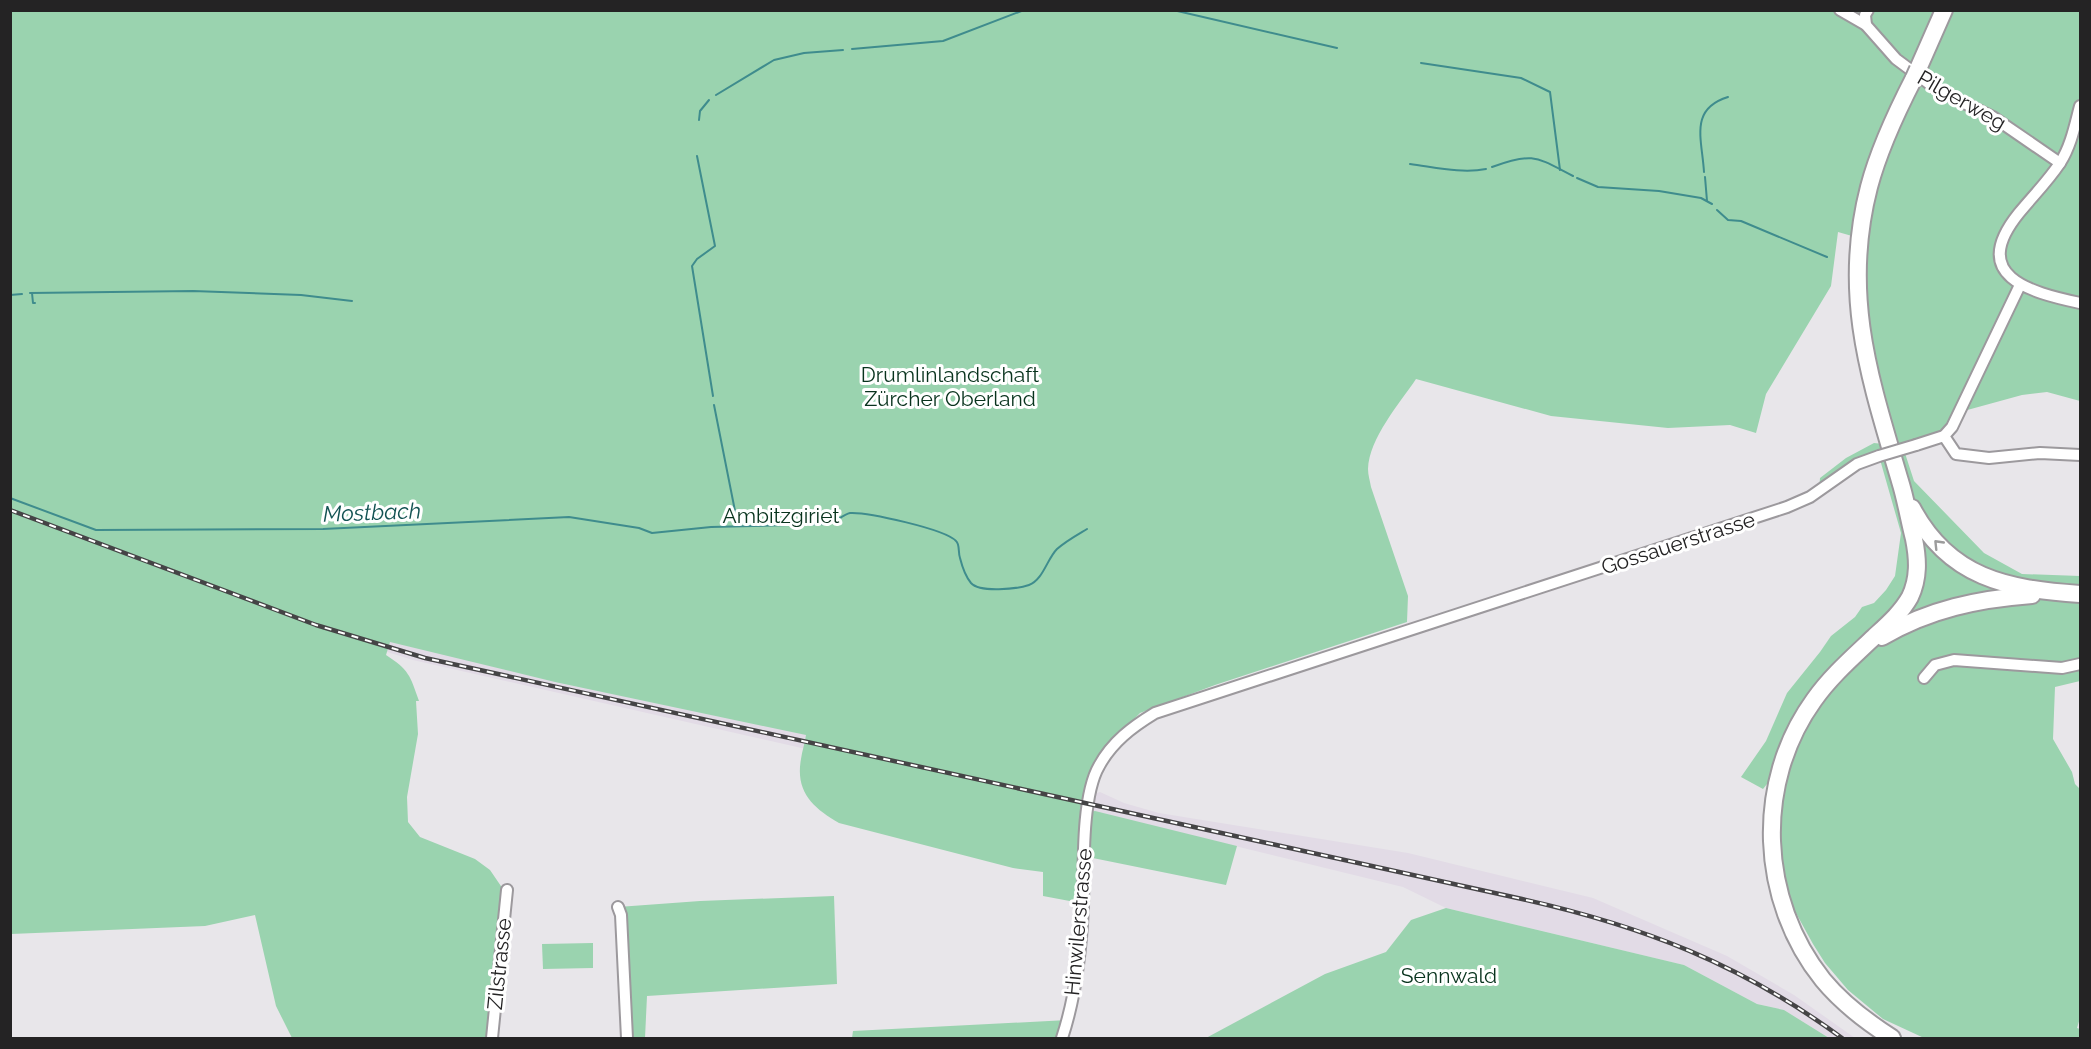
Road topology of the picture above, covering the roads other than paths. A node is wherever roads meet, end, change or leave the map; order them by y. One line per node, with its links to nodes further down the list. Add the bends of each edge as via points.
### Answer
1 (1840, 10): 4 (street, Pilgerweg)
2 (1868, 10): 4 (street)
3 (1944, 10): 11 (highway, via 1887,134 1861,224 1857,270 1864,351)
4 (1866, 25): 6 (street, Pilgerweg, via 1896,59 1920,78 1952,99 1993,117)
5 (2080, 106): 6 (street, via 2068,150)
6 (2060, 163): 7 (street, via 2004,235 2001,263 2008,276)
7 (2020, 285): 8 (street); 9 (street, via 1960,412)
8 (2080, 303)
9 (1944, 436): 10 (street, via 1956,454 1983,458 2040,453); 17 (street, Gossauerstrasse, bridge, via 1857,464 1810,497 1787,507 1155,712 1114,743 1098,766)
10 (2080, 455)
11 (1901, 485): 12 (highway, one-way to 11, via 1985,578 1960,564 1932,539); 14 (highway, via 1916,545 1913,589 1901,609)
12 (2054, 593): 13 (highway); 14 (highway, via 1984,600 1940,611 1885,635)
13 (2080, 594)
14 (1846, 664): 23 (highway, via 1806,711 1785,755 1772,812 1774,867 1791,927 1815,970 1850,1008)
15 (2080, 664): 16 (street, via 2062,668 1954,660 1935,665)
16 (1924, 678)
17 (1088, 804): 22 (street, Hinwilerstrasse, via 1079,963)
18 (507, 890): 20 (street, Zilstrasse)
19 (618, 907): 21 (street)
20 (492, 1038)
21 (627, 1038)
22 (1062, 1038)
23 (1892, 1038)

